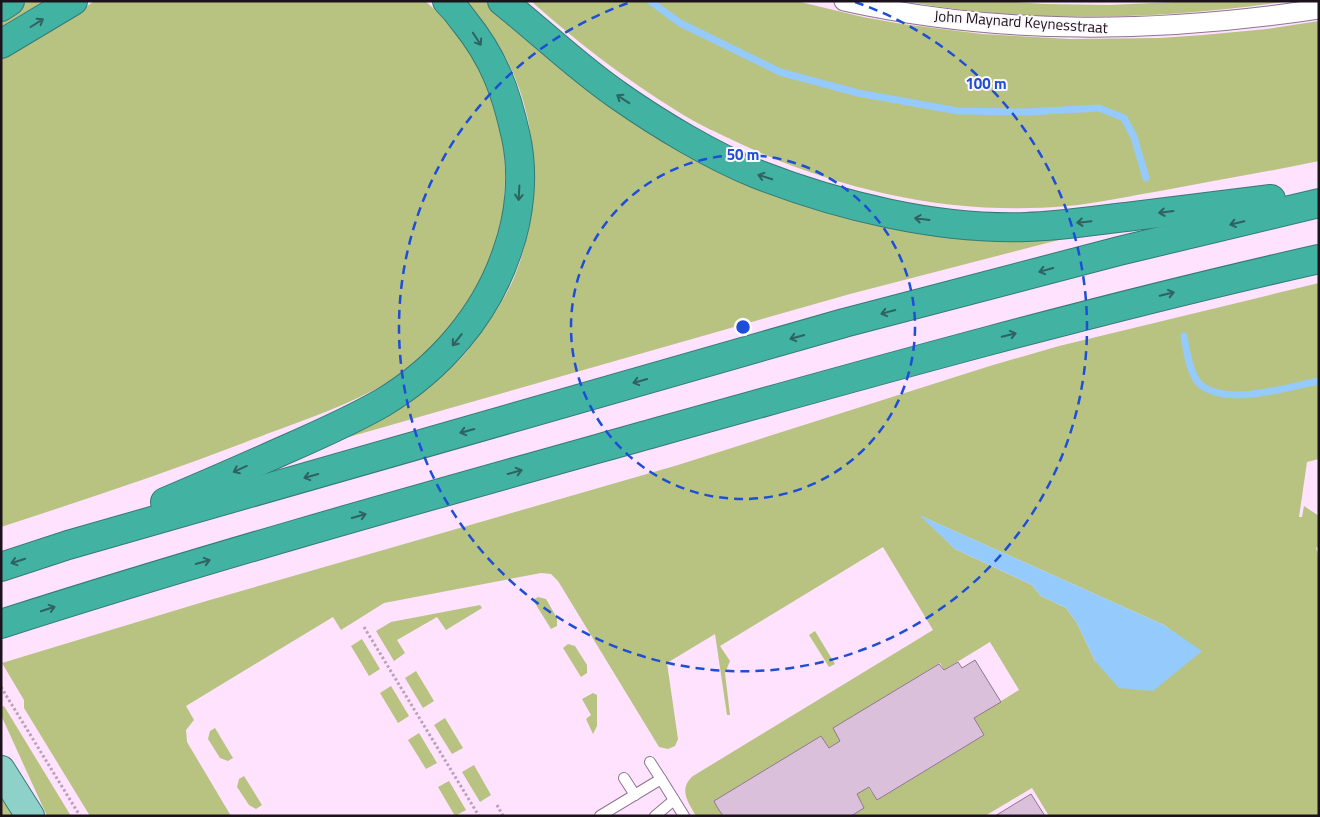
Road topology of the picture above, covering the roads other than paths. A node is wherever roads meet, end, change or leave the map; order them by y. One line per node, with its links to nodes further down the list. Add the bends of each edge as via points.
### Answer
1 (10, 1): 6 (highway)
2 (73, 1): 8 (highway, one-way to 2)
3 (447, 1): 12 (highway, one-way to 12, via 477,36 495,69 509,104 519,153 519,195 513,236 500,274 478,314 452,347 384,402 323,433)
4 (502, 1): 9 (highway, one-way to 4, via 1081,223 1024,227 915,219 852,205 756,174 671,129 617,95)
5 (844, 1): 7 (street, John Maynard Keynesstraat, via 951,19 1067,28 1203,24)
6 (1, 7)
7 (1319, 9)
8 (1, 44)
9 (1319, 193)
10 (1319, 203): 12 (highway, one-way to 12, via 844,323)
11 (1319, 259): 14 (highway, one-way to 11, via 401,504 952,349 1129,303)
12 (68, 545): 13 (highway, one-way to 13)
13 (1, 566)
14 (1, 624)
15 (650, 762): 18 (lane)
16 (1, 770): 21 (main road)
17 (624, 778): 19 (lane)
18 (661, 779): 19 (lane); 20 (lane)
19 (635, 795): 22 (lane)
20 (674, 800): 23 (lane); 24 (lane)
21 (30, 816)
22 (600, 816)
23 (655, 816)
24 (684, 816)

